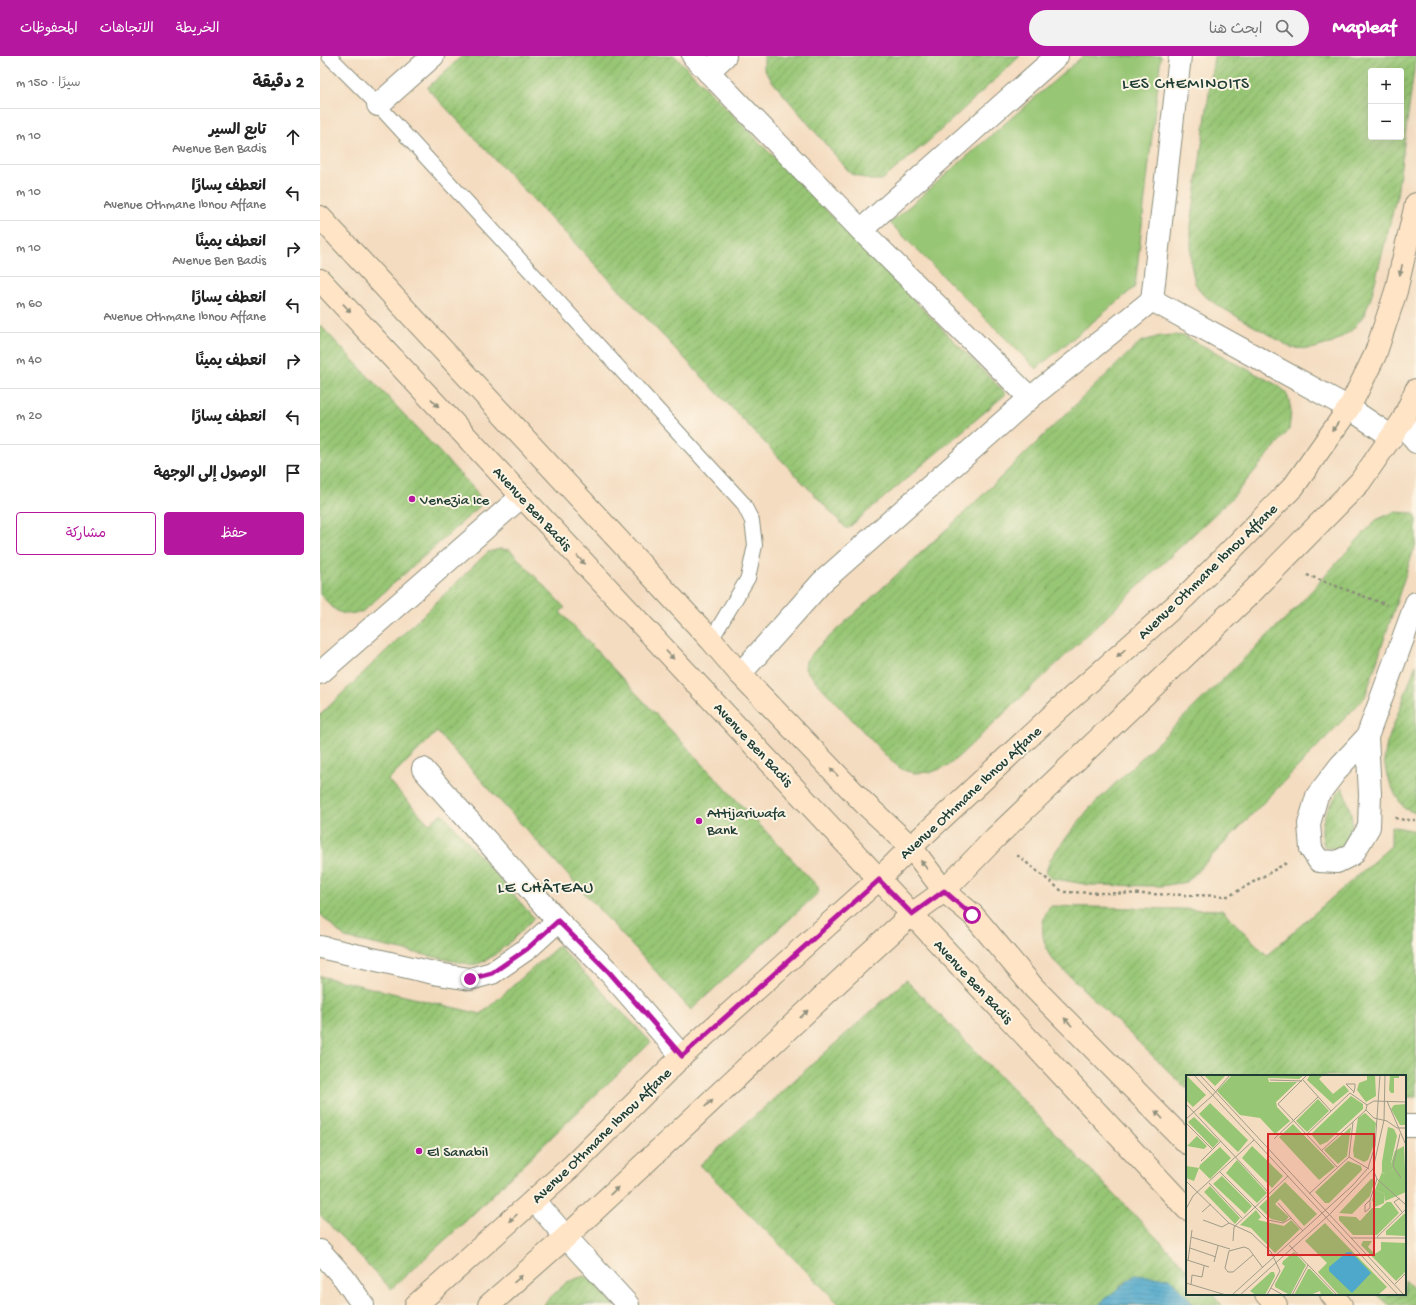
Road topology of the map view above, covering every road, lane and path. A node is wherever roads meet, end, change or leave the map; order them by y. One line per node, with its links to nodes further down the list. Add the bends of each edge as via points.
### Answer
1 (329, 56): 8 (lane)
2 (433, 56): 8 (street)
3 (693, 56): 7 (street)
4 (725, 56): 7 (street)
5 (1057, 56): 11 (street)
6 (1180, 56): 13 (street)
7 (708, 72): 11 (street)
8 (378, 105): 22 (lane, via 743,503 752,521 755,545 748,578)
9 (1416, 204): 16 (main road, Avenue Othmane Ibnou Affane, one-way to 16, via 1396,291 1375,355)
10 (320, 217): 22 (main road)
11 (861, 230): 15 (street)
12 (320, 280): 19 (main road, Avenue Ben Badis, one-way to 19)
13 (1152, 300): 15 (street); 16 (street)
14 (1416, 390): 17 (main road)
15 (1030, 398): 24 (street, via 822,582)
16 (1349, 408): 17 (street); 28 (main road, Avenue Othmane Ibnou Affane, one-way to 28, via 1294,486 1185,597 1061,707)
17 (1397, 428): 18 (street); 20 (main road, via 1360,482)
18 (1416, 442)
19 (522, 496): 23 (street); 30 (main road, Avenue Ben Badis, one-way to 30)
20 (1279, 564): 21 (path); 27 (main road)
21 (1414, 608): 25 (street)
22 (711, 640): 24 (main road)
23 (324, 662)
24 (740, 674): 28 (main road, one-way to 24, via 864,803)
25 (1367, 737): 29 (street, via 1317,796 1308,824); 29 (street, via 1369,827 1353,854 1337,862 1319,861)
26 (423, 769): 33 (street)
27 (994, 838): 29 (path, via 1063,892 1229,896); 31 (main road)
28 (911, 847): 30 (main road, Avenue Othmane Ibnou Affane); 31 (main road, one-way to 28)
29 (1311, 849)
30 (879, 880): 32 (main road, Avenue Ben Badis); 35 (main road, Avenue Othmane Ibnou Affane)
31 (944, 891): 32 (main road); 36 (main road, one-way to 31, via 1034,988 972,915)
32 (912, 914): 38 (main road, Avenue Ben Badis); 39 (main road, one-way to 32)
33 (558, 921): 34 (street, via 527,949 492,973 470,979); 35 (street, via 610,973)
34 (320, 947)
35 (682, 1056): 37 (main road, Avenue Othmane Ibnou Affane, via 572,1166)
36 (1183, 1135)
37 (534, 1200): 39 (street); 44 (main road, Avenue Othmane Ibnou Affane, one-way to 44)
38 (1186, 1208)
39 (566, 1238): 45 (main road, one-way to 39); 46 (street)
40 (320, 1251): 43 (street, via 344,1278)
41 (1267, 1295): 47 (main road)
42 (1332, 1295): 48 (main road)
43 (362, 1305)
44 (416, 1305)
45 (489, 1305)
46 (628, 1305)
47 (1276, 1305)
48 (1341, 1305)

